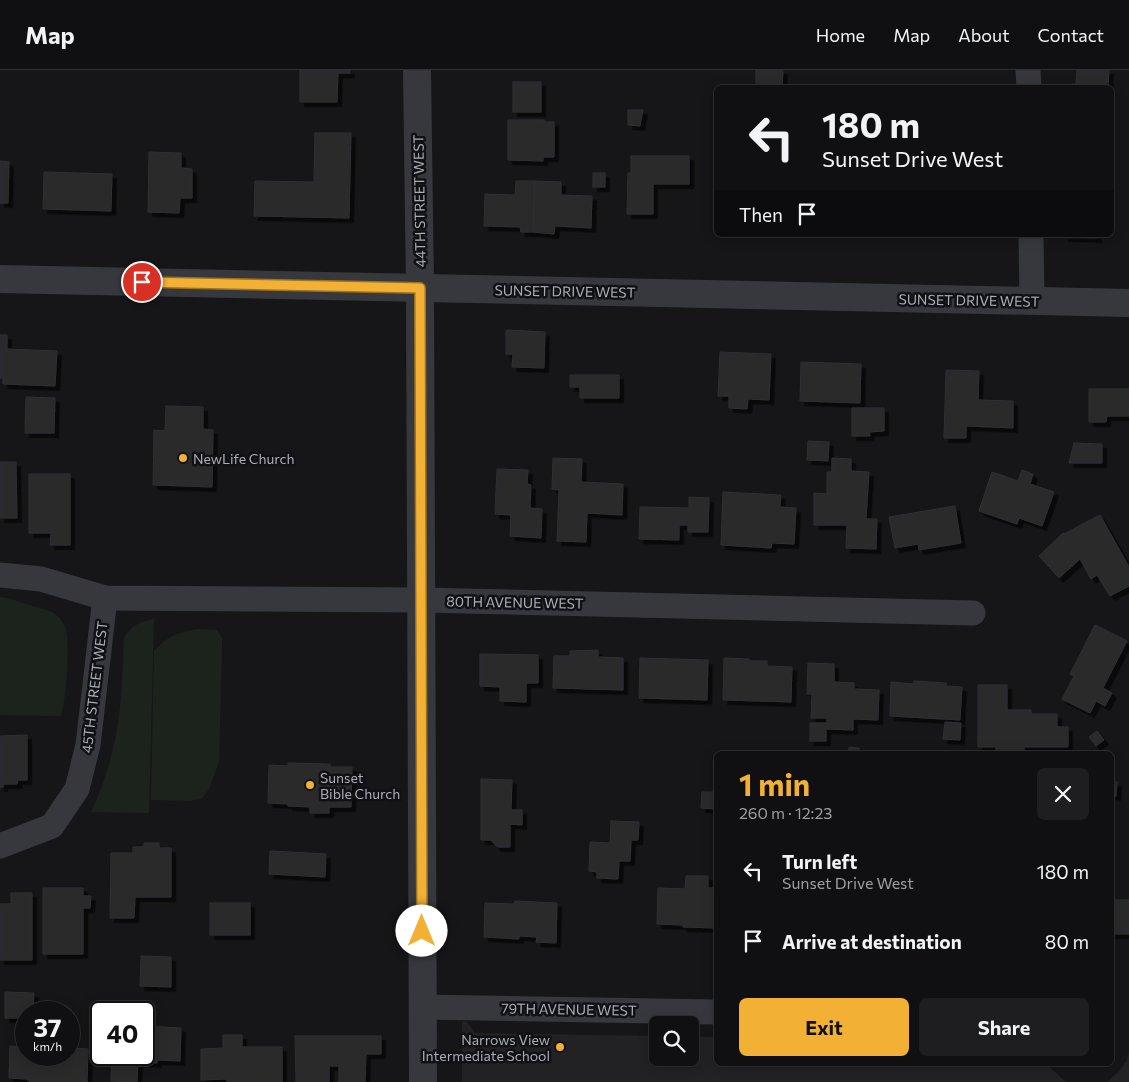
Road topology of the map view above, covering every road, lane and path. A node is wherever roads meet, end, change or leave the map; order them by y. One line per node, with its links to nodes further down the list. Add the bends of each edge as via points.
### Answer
1 (417, 70): 6 (street, 44TH STREET WEST)
2 (1028, 70): 3 (street)
3 (1029, 85)
4 (1031, 237): 7 (street)
5 (0, 279): 6 (street, SUNSET DRIVE WEST)
6 (420, 288): 7 (street, SUNSET DRIVE WEST); 11 (street, 44TH STREET WEST)
7 (1032, 301): 8 (street, SUNSET DRIVE WEST)
8 (1129, 303)
9 (0, 575): 10 (street, 80TH AVENUE WEST, via 41,579)
10 (105, 598): 11 (street, 80TH AVENUE WEST); 13 (street, 45TH STREET WEST, via 88,746 77,789 52,826)
11 (421, 600): 12 (street, 80TH AVENUE WEST); 14 (street, 44TH STREET WEST)
12 (973, 613)
13 (0, 846)
14 (423, 1007): 15 (street, 79TH AVENUE WEST); 16 (street, 44TH STREET WEST)
15 (714, 1012)
16 (423, 1082)

